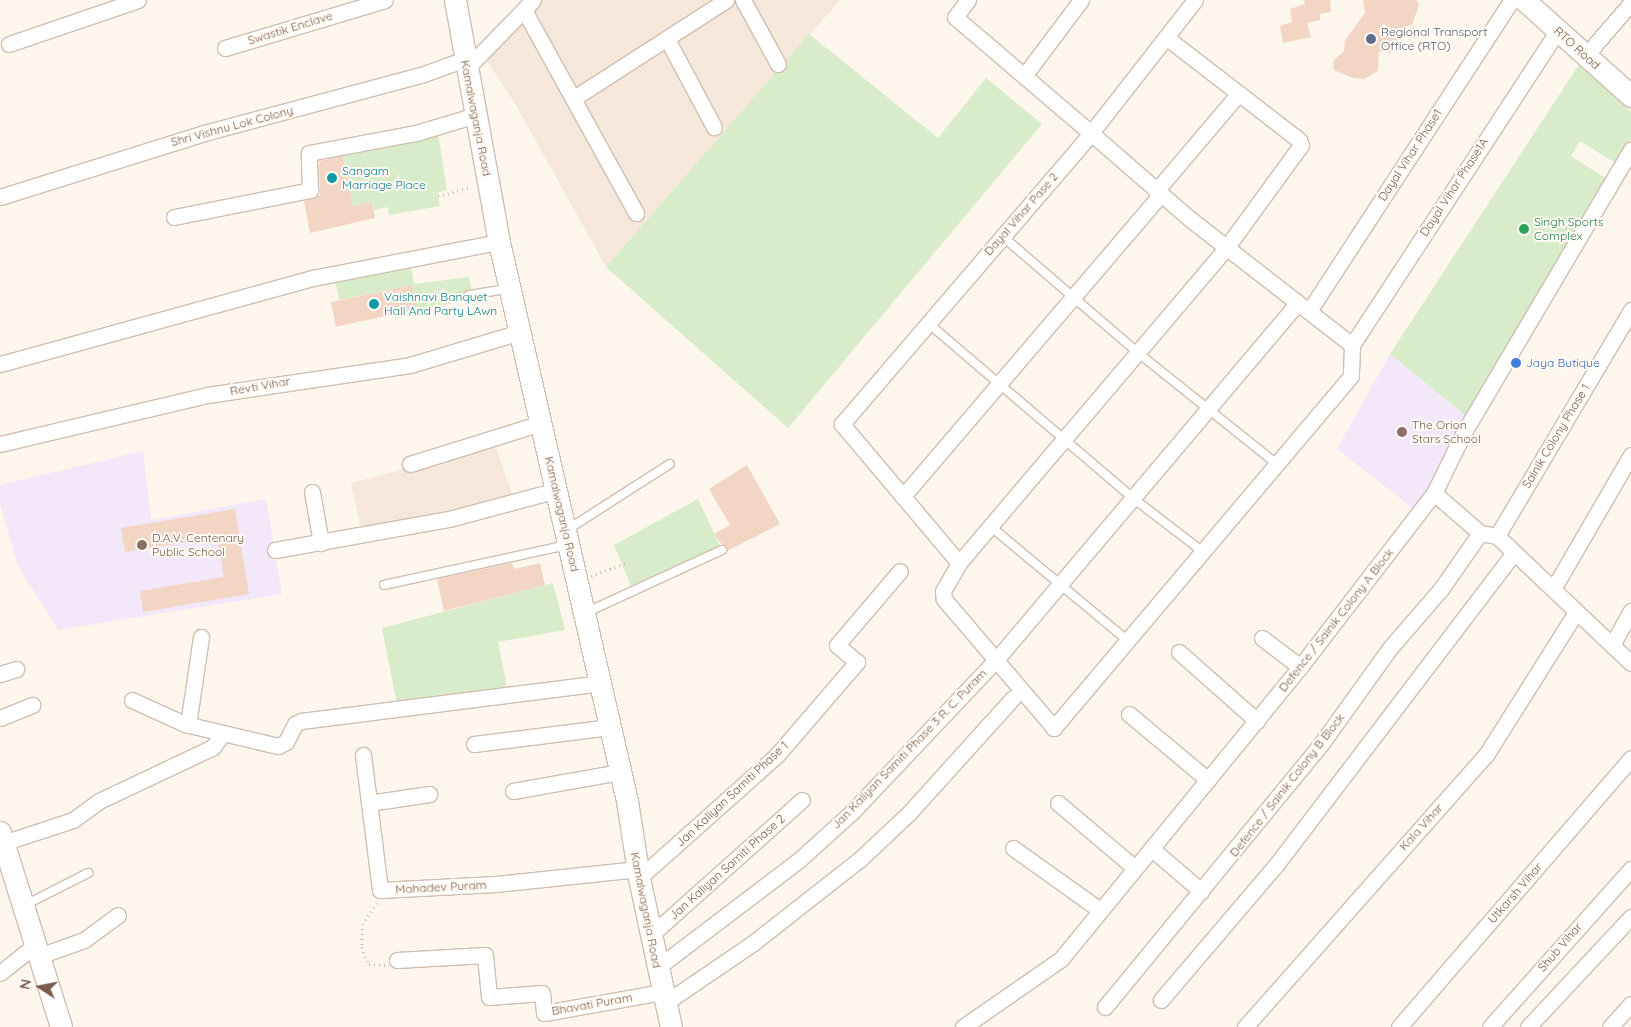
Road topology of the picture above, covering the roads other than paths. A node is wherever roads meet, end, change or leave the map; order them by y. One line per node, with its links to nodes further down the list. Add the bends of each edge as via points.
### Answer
1 (138, 0): 16 (street)
2 (385, 0): 17 (street, Swastik Enclave)
3 (455, 0): 19 (main road, Kamalwaganja Road)
4 (726, 0): 15 (street)
5 (743, 0): 20 (street)
6 (968, 0): 21 (street, via 955,17)
7 (1081, 0): 21 (street)
8 (1195, 0): 14 (street, Dayal Vihar Pase 2)
9 (1512, 0): 39 (street, Dayal Vihar Phase1)
10 (1531, 2): 13 (main road, RTO Road)
11 (1631, 3): 18 (street)
12 (529, 5): 19 (street); 24 (street)
13 (1558, 30): 18 (main road, RTO Road); 43 (street, Dayal Vihar Phase1A)
14 (1167, 38): 22 (street); 27 (street, Dayal Vihar Pase 2)
15 (667, 39): 24 (street); 26 (street)
16 (9, 44)
17 (225, 48)
18 (1586, 55): 23 (main road, RTO Road)
19 (466, 64): 25 (main road, Kamalwaganja Road); 30 (street, Shri Vishnu Lok Colony, via 194,136)
20 (778, 64)
21 (1024, 76): 27 (street)
22 (1239, 93): 29 (street); 35 (street, via 1301,142)
23 (1631, 96)
24 (574, 98): 31 (street)
25 (476, 115): 32 (street, via 416,133 309,154 310,190); 34 (main road, Kamalwaganja Road)
26 (714, 127)
27 (1091, 133): 29 (street); 33 (street, Dayal Vihar Pase 2)
28 (1631, 150): 57 (street, Defence / Sainik Colony A Block, via 1464,432)
29 (1158, 193): 35 (street); 38 (street)
30 (0, 196)
31 (636, 213)
32 (174, 217)
33 (1001, 235): 38 (lane); 41 (street, Dayal Vihar Pase 2)
34 (499, 242): 36 (main road, Kamalwaganja Road); 45 (street, via 313,278)
35 (1226, 248): 39 (street); 44 (street)
36 (510, 289): 37 (lane); 42 (main road, Kamalwaganja Road)
37 (469, 294)
38 (1073, 296): 44 (lane); 46 (street)
39 (1304, 307): 43 (street); 47 (street, Dayal Vihar Phase1)
40 (1631, 310): 62 (street, Sainik Colony Phase 1)
41 (928, 324): 46 (lane); 58 (street, Dayal Vihar Pase 2, via 842,424)
42 (520, 332): 48 (main road, Kamalwaganja Road); 50 (street, Revti Vihar, via 410,365 342,377 292,380 207,396)
43 (1352, 344): 54 (street, via 1351,376)
44 (1137, 352): 47 (lane); 49 (street)
45 (0, 364)
46 (998, 384): 49 (lane); 58 (street)
47 (1207, 409): 54 (lane); 59 (street, Dayal Vihar Phase1)
48 (541, 423): 52 (street); 55 (main road, Kamalwaganja Road)
49 (1064, 440): 59 (lane); 60 (street)
50 (0, 444)
51 (1631, 455): 73 (street)
52 (410, 464)
53 (670, 464): 63 (lane)
54 (1278, 465): 67 (street)
55 (557, 490): 63 (main road, Kamalwaganja Road); 64 (street, via 450,519)
56 (312, 492): 64 (street)
57 (1434, 494): 61 (street); 84 (street, Defence / Sainik Colony A Block)
58 (904, 495): 69 (street)
59 (1133, 498): 67 (lane); 72 (street, Jan Kaliyan Samiti Phase 3 R. C. Puram)
60 (990, 526): 69 (street); 72 (lane)
61 (1480, 533): 62 (street); 115 (street, Defence / Sainik Colony B Block, via 1441,589 1390,648 1321,744)
62 (1497, 536): 68 (street)
63 (569, 537): 71 (lane); 76 (main road, Kamalwaganja Road)
64 (321, 543): 65 (street)
65 (275, 550)
66 (722, 550): 76 (lane)
67 (1203, 552): 79 (street)
68 (1514, 553): 73 (street); 126 (street, via 1276,866)
69 (959, 563): 82 (street, via 943,591 944,599)
70 (900, 571): 114 (street, Jan Kaliyan Samiti Phase 1, via 837,645 857,662 777,756)
71 (384, 585)
72 (1061, 585): 79 (lane); 82 (street, Jan Kaliyan Samiti Phase 3 R. C. Puram)
73 (1553, 589): 75 (street)
74 (1631, 611): 80 (street)
75 (1576, 612): 80 (street); 132 (street, Kala Vihar, via 1486,755)
76 (585, 613): 87 (main road, Kamalwaganja Road)
77 (201, 637): 94 (street)
78 (1262, 638): 84 (street)
79 (1128, 641): 82 (street, via 1054,728)
80 (1612, 645): 83 (street)
81 (1179, 652): 93 (street)
82 (995, 661): 123 (street, Jan Kaliyan Samiti Phase 3 R. C. Puram, via 854,811 799,860)
83 (1631, 662)
84 (1300, 668): 93 (street, Defence / Sainik Colony A Block)
85 (16, 669): 86 (street)
86 (0, 674)
87 (600, 683): 95 (main road, Kamalwaganja Road); 96 (street, via 300,721 286,742 278,746)
88 (1013, 698): 125 (street, via 909,813 859,860 753,943)
89 (132, 700): 94 (street)
90 (32, 705): 92 (street)
91 (1129, 714): 101 (street)
92 (0, 718)
93 (1257, 721): 101 (street, Defence / Sainik Colony A Block)
94 (188, 724): 96 (street)
95 (610, 727): 97 (street); 100 (main road, Kamalwaganja Road)
96 (218, 739): 107 (street, via 99,801 73,820)
97 (474, 744)
98 (363, 755): 105 (street, Mahadev Puram)
99 (1631, 758): 133 (street, Utkarsh Vihar)
100 (620, 772): 102 (street); 114 (main road, Kamalwaganja Road)
101 (1208, 780): 109 (street, Defence / Sainik Colony A Block)
102 (513, 791)
103 (428, 794): 105 (street)
104 (802, 800): 120 (street, Jan Kaliyan Samiti Phase 2)
105 (369, 803): 114 (street, Mahadev Puram, via 380,890)
106 (1058, 803): 110 (street)
107 (2, 838): 112 (main road)
108 (1013, 848): 117 (street)
109 (1152, 849): 110 (street, Defence / Sainik Colony A Block); 115 (street)
110 (1136, 868): 117 (street, Defence / Sainik Colony A Block)
111 (1631, 868): 134 (street, Shub Vihar)
112 (5, 871): 116 (main road)
113 (88, 873): 116 (lane)
114 (638, 873): 120 (main road, Kamalwaganja Road)
115 (1201, 891): 128 (street, Defence / Sainik Colony B Block)
116 (23, 906): 121 (main road)
117 (1100, 910): 131 (street, Defence / Sainik Colony A Block, via 1061,959)
118 (118, 915): 121 (street, via 84,940)
119 (1631, 917): 135 (street)
120 (652, 934): 123 (main road, Kamalwaganja Road)
121 (37, 951): 124 (street); 129 (main road)
122 (397, 960): 125 (street, Bhavati Puram, via 485,955 489,997 542,992 544,1013)
123 (658, 967): 125 (main road, Kamalwaganja Road)
124 (0, 973)
125 (664, 998): 130 (main road, Kamalwaganja Road)
126 (1161, 1000)
127 (1631, 1004): 136 (street)
128 (1105, 1007)
129 (61, 1027)
130 (671, 1027)
131 (963, 1027)
132 (1245, 1027)
133 (1399, 1027)
134 (1490, 1027)
135 (1528, 1027)
136 (1610, 1027)

